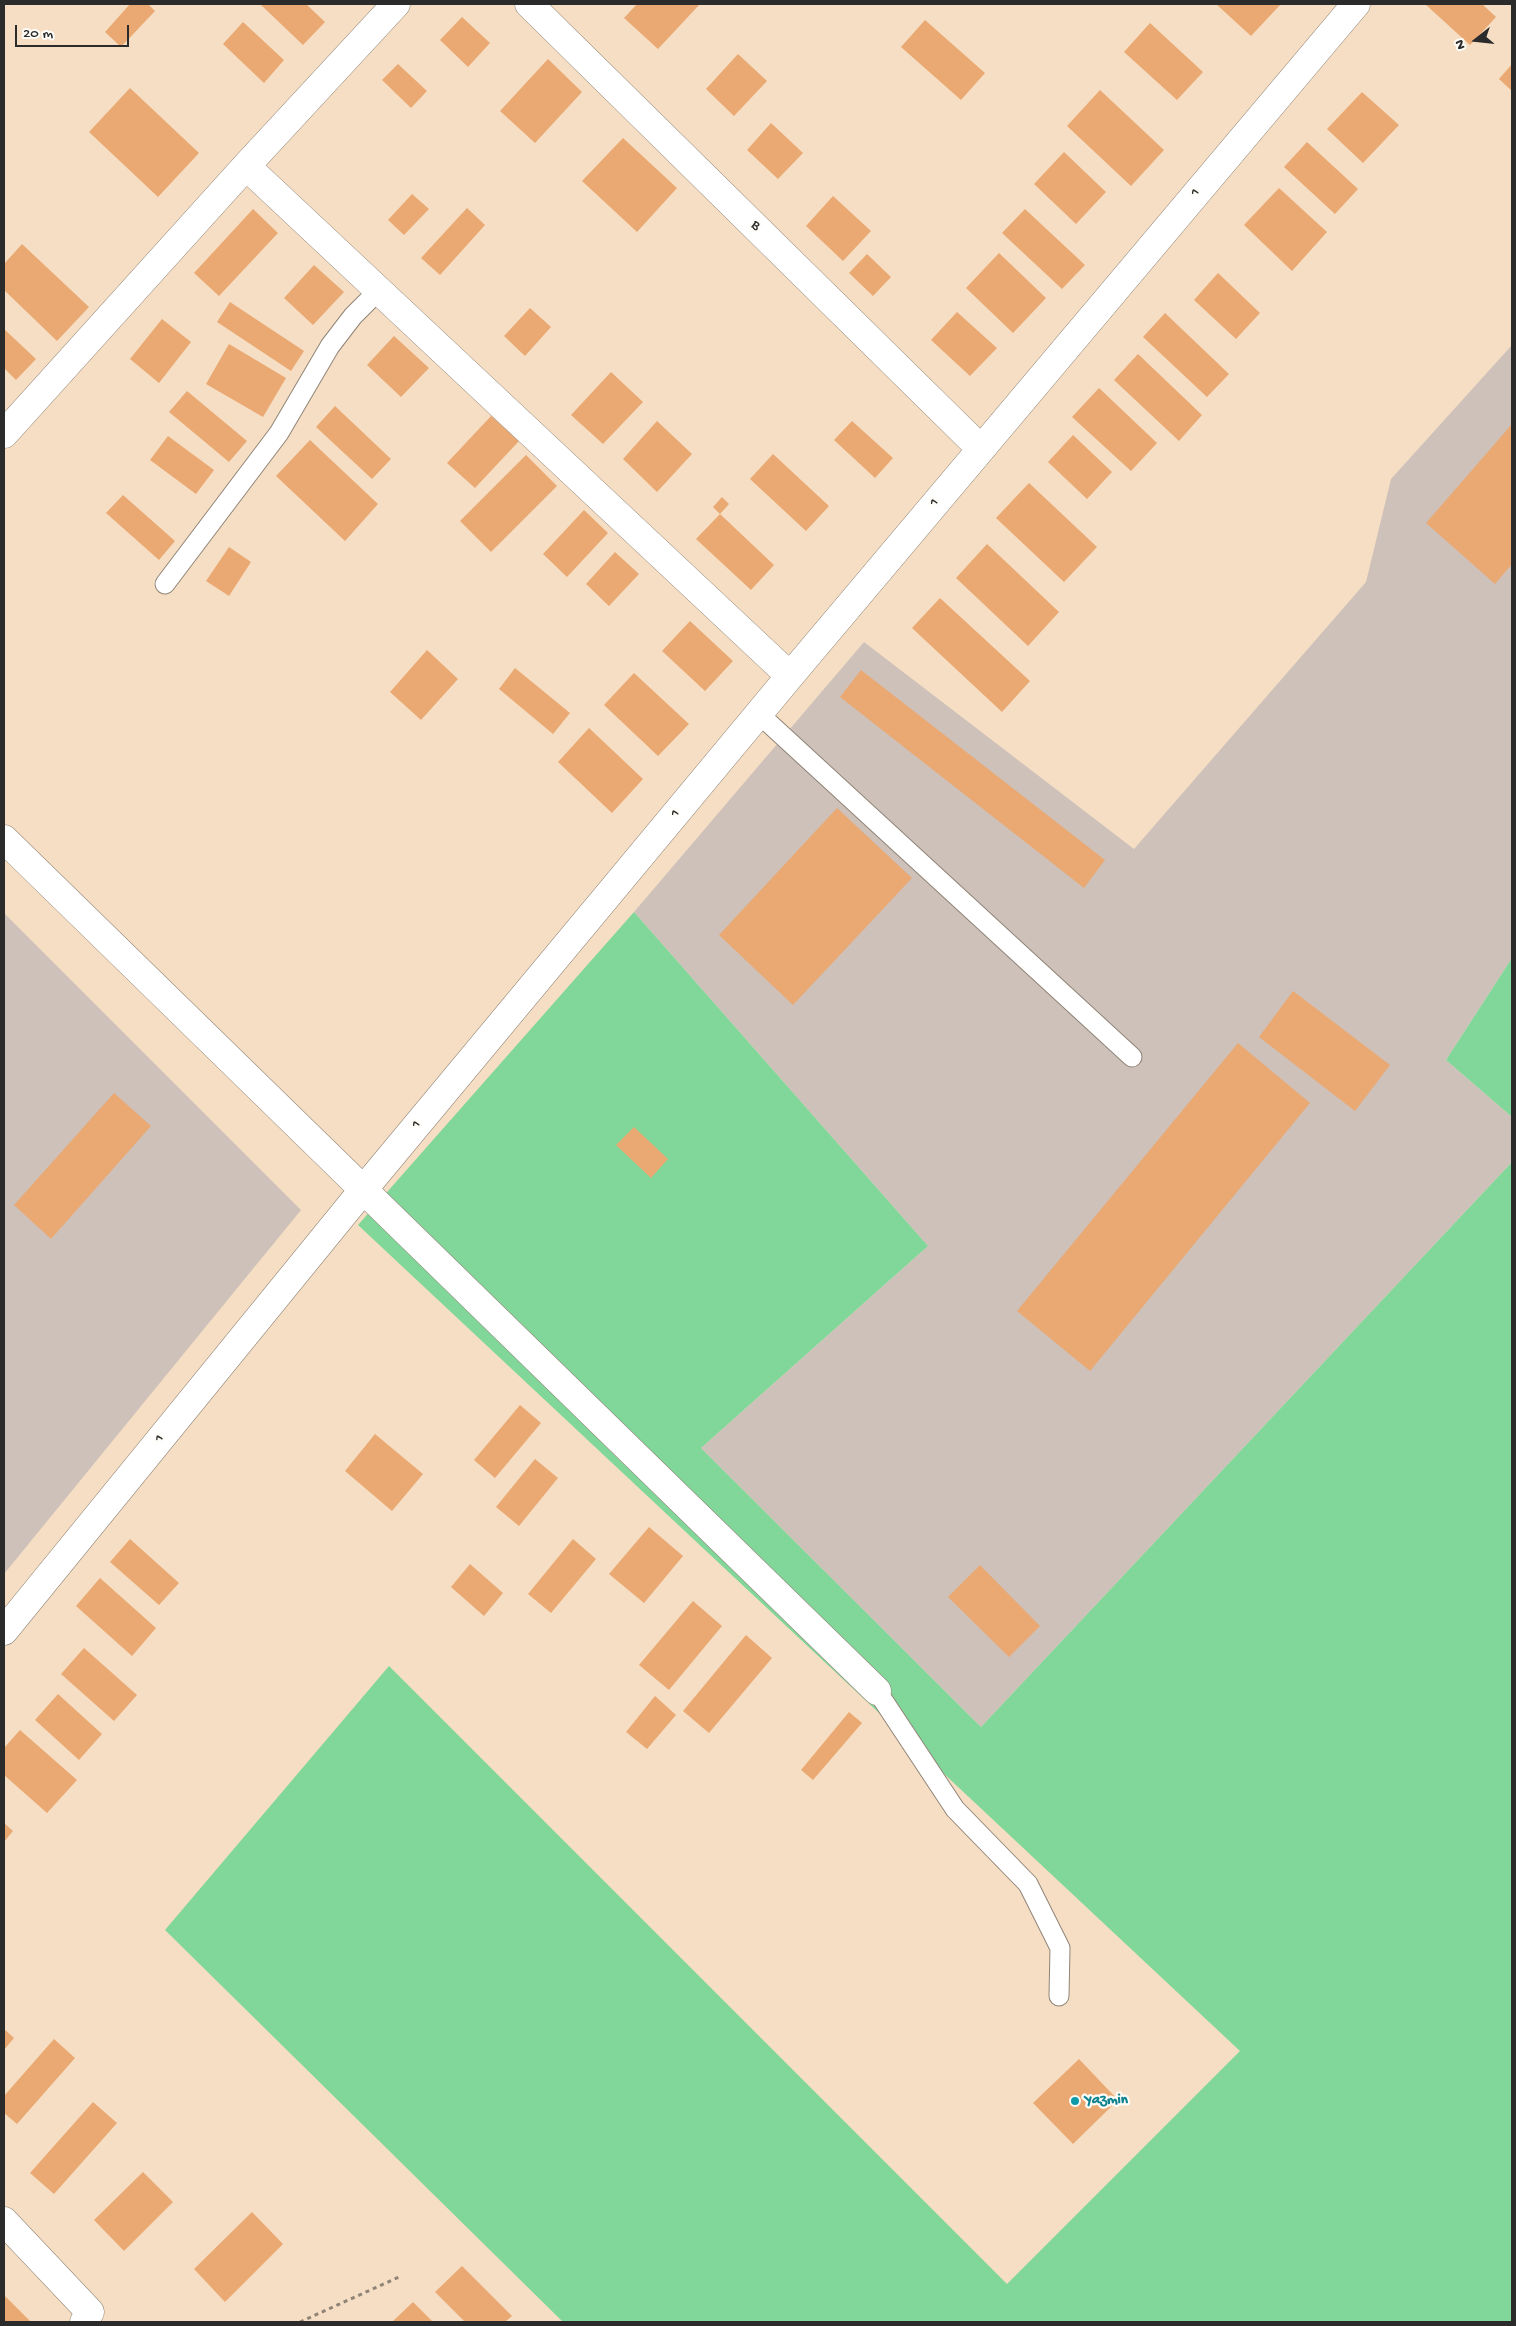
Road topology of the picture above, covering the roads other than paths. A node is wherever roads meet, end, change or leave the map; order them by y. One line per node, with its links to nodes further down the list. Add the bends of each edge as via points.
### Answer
1 (396, 4): 4 (street)
2 (529, 4): 7 (street, B)
3 (1356, 4): 7 (street, 1)
4 (246, 166): 5 (street); 6 (street)
5 (378, 291): 8 (lane, via 352,316 330,346 279,433); 9 (street)
6 (4, 434)
7 (981, 449): 9 (street, 1)
8 (165, 584)
9 (790, 676): 10 (street, 1)
10 (759, 714): 12 (lane); 13 (street, 1)
11 (4, 839): 13 (street)
12 (1132, 1057)
13 (363, 1190): 14 (street, 1); 15 (street)
14 (4, 1631)
15 (877, 1691): 16 (lane, via 955,1810 1028,1884 1060,1948)
16 (1059, 1996)
17 (4, 2221): 18 (street, via 90,2312)
18 (84, 2322)

